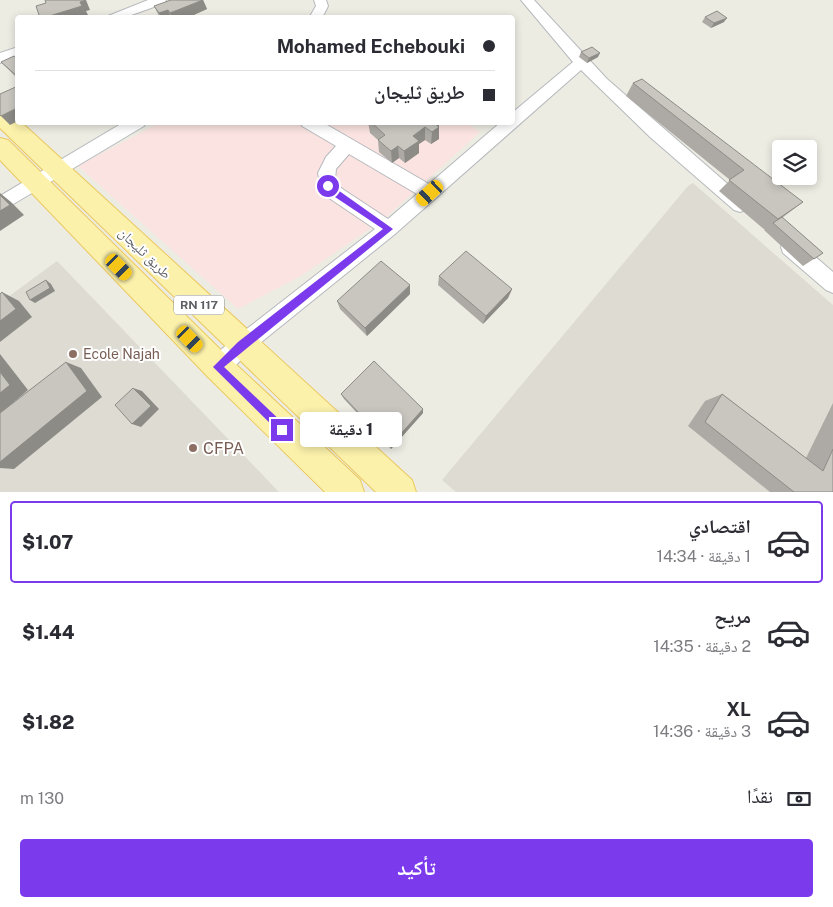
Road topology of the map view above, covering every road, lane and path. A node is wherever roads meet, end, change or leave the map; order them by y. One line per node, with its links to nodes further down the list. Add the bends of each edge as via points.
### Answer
1 (160, 0): 4 (street)
2 (320, 0): 5 (street, via 322,6)
3 (527, 0): 8 (street)
4 (118, 15)
5 (318, 15)
6 (15, 52): 7 (street)
7 (0, 58)
8 (581, 63): 10 (street); 20 (street)
9 (0, 115): 17 (main road, طريق ثليجان / RN 117)
10 (515, 119)
11 (127, 125): 14 (street)
12 (313, 125): 15 (street)
13 (509, 125): 18 (street)
14 (112, 129): 17 (street)
15 (348, 145): 18 (street); 21 (street, via 329,164 325,177 328,186)
16 (0, 146): 17 (main road, طريق ثليجان / RN 117)
17 (46, 175): 19 (street); 24 (main road, طريق ثليجان / RN 117); 25 (main road, طريق ثليجان / RN 117)
18 (430, 193): 21 (street)
19 (0, 205)
20 (753, 216)
21 (389, 229): 24 (street)
22 (775, 234): 23 (street)
23 (833, 284)
24 (242, 345): 25 (street); 27 (main road, طريق ثليجان / RN 117)
25 (218, 367): 26 (main road, طريق ثليجان / RN 117)
26 (348, 492)
27 (400, 492)

